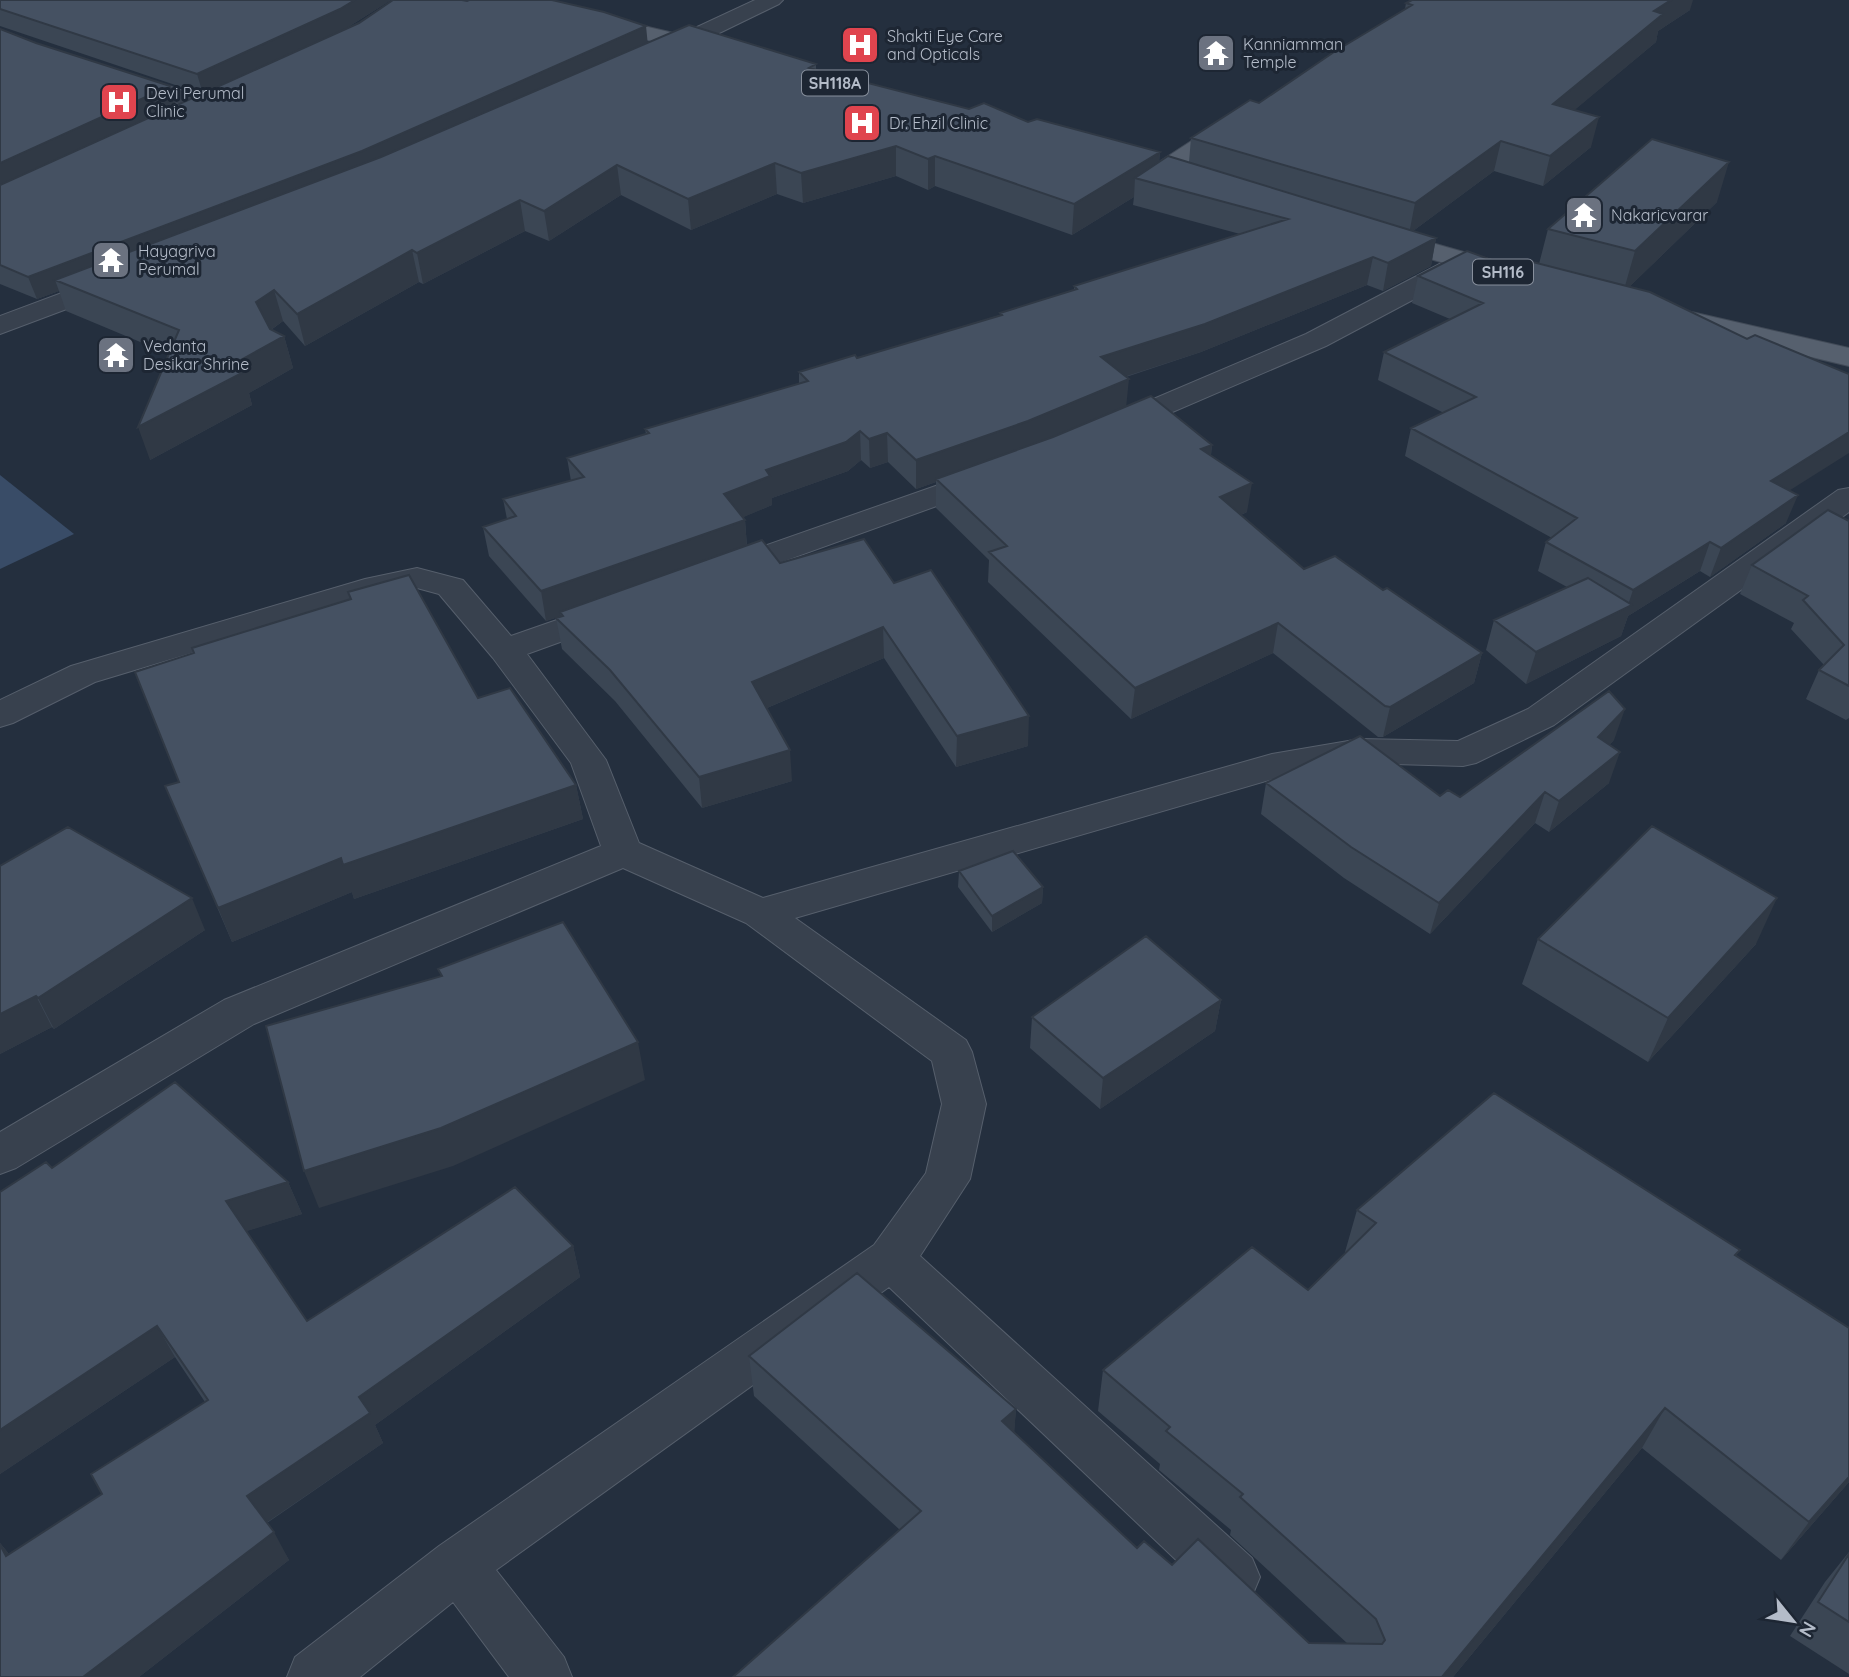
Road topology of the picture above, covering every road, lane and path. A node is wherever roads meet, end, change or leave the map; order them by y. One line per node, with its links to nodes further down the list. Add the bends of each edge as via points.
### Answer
1 (508, 0): 3 (main road)
2 (772, 0): 3 (street)
3 (685, 42): 4 (main road); 5 (street)
4 (738, 56)
5 (635, 64)
6 (104, 73): 7 (street)
7 (207, 106)
8 (1253, 111): 10 (main road)
9 (1135, 163): 10 (main road)
10 (1162, 171): 11 (main road)
11 (1188, 178)
12 (1359, 230): 13 (main road, SH116)
13 (1464, 262): 15 (main road, SH116); 19 (street, via 1316,340)
14 (130, 276): 17 (street)
15 (1531, 279)
16 (1650, 310): 18 (main road)
17 (0, 326)
18 (1849, 357)
19 (1089, 437)
20 (1013, 468): 22 (street)
21 (1849, 497): 27 (street, via 1541,717 1463,754 1360,751 1272,767)
22 (701, 580)
23 (635, 603): 24 (street)
24 (505, 650): 25 (street, via 451,587 417,578 83,674); 26 (street, via 588,760)
25 (0, 715)
26 (623, 852): 27 (street); 28 (street, via 239,1012)
27 (761, 913): 29 (street, via 951,1052 964,1104 947,1179)
28 (0, 1155)
29 (891, 1259): 30 (street); 31 (street)
30 (458, 1565): 32 (street); 33 (street)
31 (1268, 1611)
32 (315, 1677)
33 (544, 1677)

